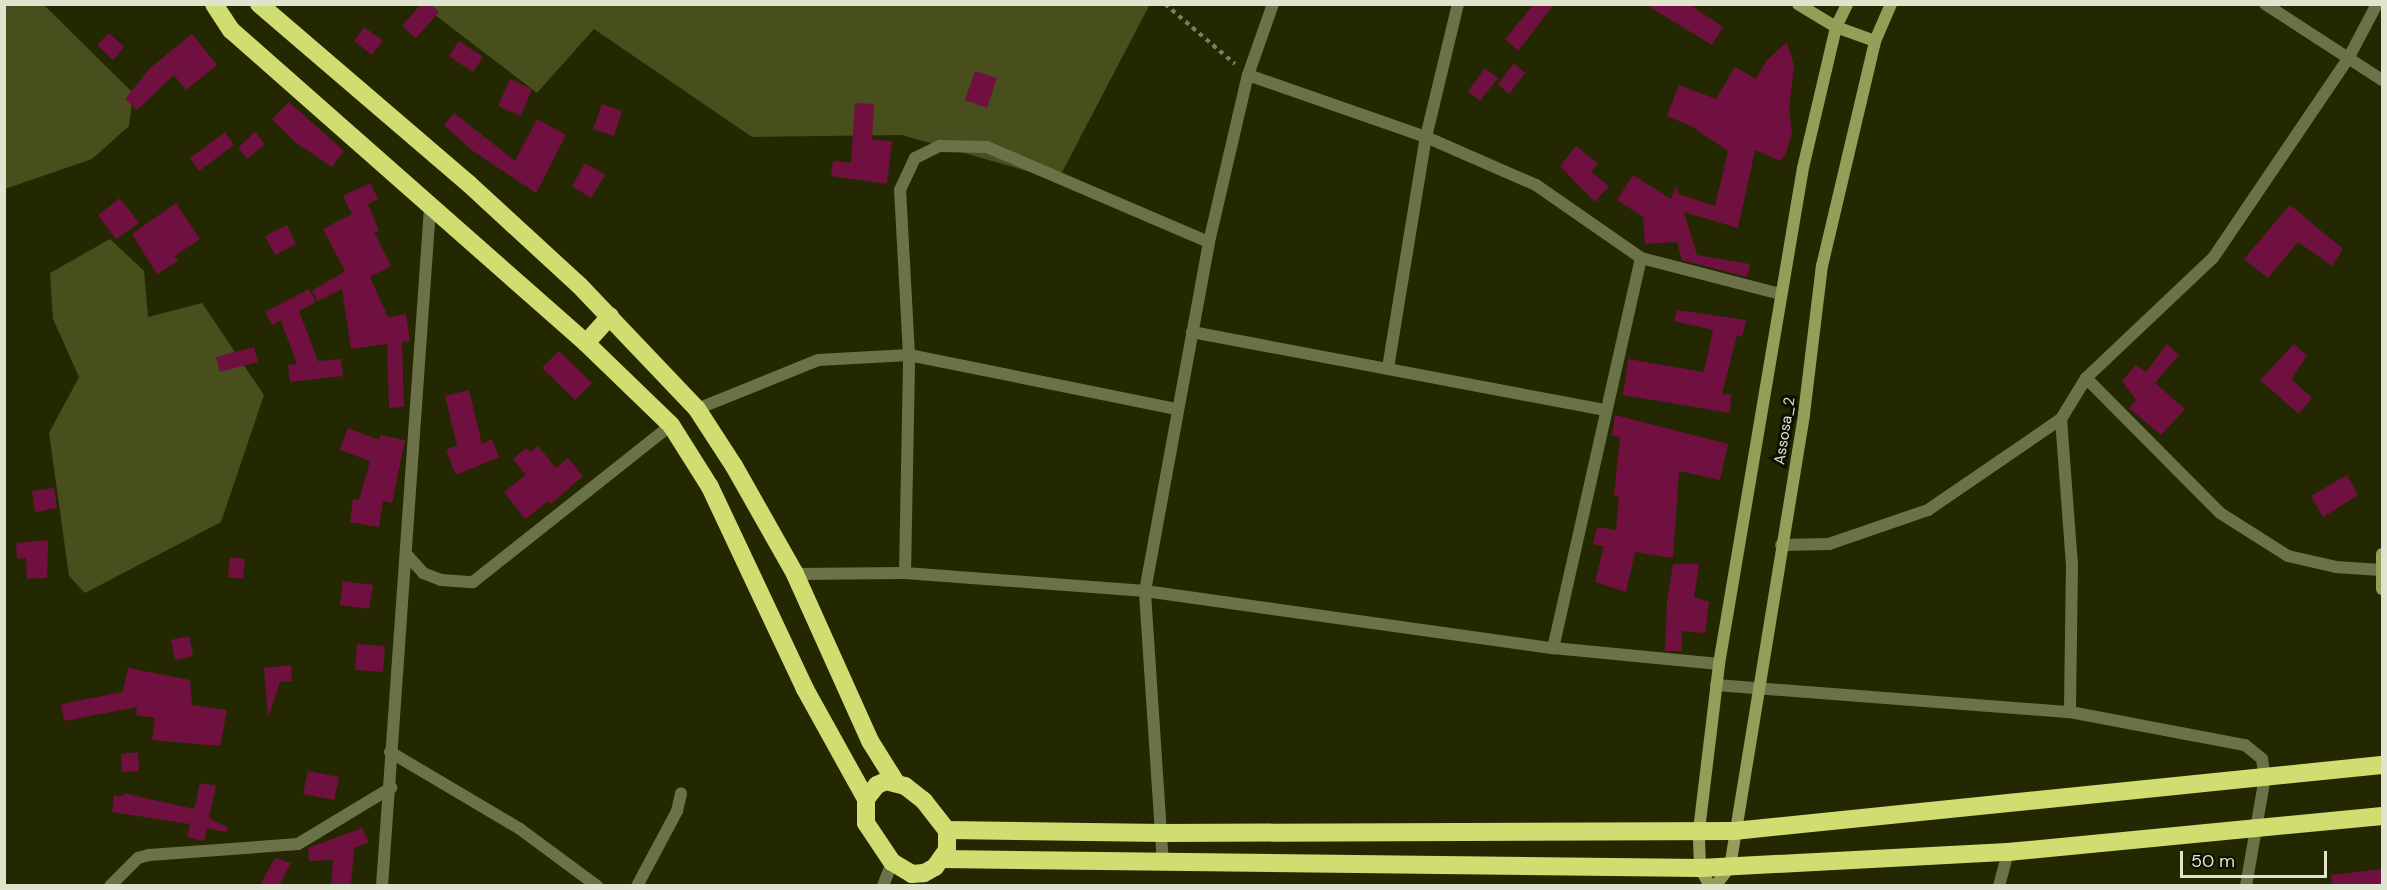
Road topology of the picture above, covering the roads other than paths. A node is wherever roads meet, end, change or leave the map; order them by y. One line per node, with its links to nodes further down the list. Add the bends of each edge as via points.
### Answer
1 (214, 4): 16 (highway, via 231,30)
2 (259, 4): 20 (highway, via 469,184)
3 (1273, 4): 13 (street)
4 (1458, 4): 15 (street)
5 (1798, 4): 10 (street)
6 (1847, 4): 10 (street, Assosa_2)
7 (1891, 4): 11 (street, Assosa_2)
8 (2265, 4): 12 (street)
9 (2377, 4): 12 (street)
10 (1836, 27): 11 (street); 19 (street, Assosa_2)
11 (1875, 41): 31 (street, Assosa_2, via 1822,266 1804,414)
12 (2349, 57): 14 (street); 25 (street, via 2214,258)
13 (1248, 75): 15 (street); 17 (street)
14 (2382, 80)
15 (1426, 137): 18 (street, via 1536,184); 24 (street)
16 (429, 208): 22 (highway); 33 (street)
17 (1209, 242): 21 (street); 23 (street, via 987,147 940,146 915,158 900,190)
18 (1641, 258): 19 (street); 28 (street)
19 (1780, 294): 40 (street, Assosa_2)
20 (609, 316): 22 (highway); 26 (highway)
21 (1192, 332): 24 (street); 27 (street)
22 (586, 343): 30 (highway)
23 (909, 355): 26 (street, via 818,360); 27 (street); 35 (street)
24 (1388, 368): 28 (street)
25 (2086, 378): 29 (street); 34 (street, via 2220,513 2288,555 2336,567)
26 (697, 409): 36 (highway, via 735,466)
27 (1176, 409): 38 (street)
28 (1606, 410): 39 (street)
29 (2061, 419): 31 (street, via 1928,510 1829,544); 43 (street, via 2072,564)
30 (671, 425): 33 (street, via 473,582 441,580 423,573); 50 (highway, via 710,487 805,688)
31 (1781, 545): 42 (street, Assosa_2)
32 (2382, 554): 34 (street)
33 (407, 555): 44 (street)
34 (2381, 570): 37 (street)
35 (905, 573): 36 (street); 38 (street)
36 (795, 574): 47 (highway, via 870,741)
37 (2382, 589)
38 (1144, 591): 39 (street); 56 (street)
39 (1553, 648): 40 (street)
40 (1719, 664): 41 (street, Assosa_2)
41 (1716, 685): 42 (street); 54 (street, Assosa_2)
42 (1758, 688): 43 (street); 55 (street, Assosa_2)
43 (2070, 712): 46 (street, via 2245,745 2262,759)
44 (390, 752): 48 (street); 66 (street, via 520,829)
45 (2382, 765): 46 (highway)
46 (2265, 777): 52 (street); 55 (highway)
47 (895, 781): 50 (highway, via 877,785); 53 (highway, via 924,801)
48 (391, 788): 64 (street, via 298,844 148,855 138,858); 65 (street)
49 (681, 793): 67 (street, via 677,811)
50 (866, 799): 59 (highway, via 866,823)
51 (2382, 816): 52 (highway)
52 (2256, 826): 57 (highway); 71 (street)
53 (947, 830): 56 (highway); 58 (highway, via 948,841)
54 (1700, 830): 55 (highway); 56 (highway); 62 (street, Assosa_2)
55 (1734, 831): 61 (street, Assosa_2)
56 (1162, 833): 60 (street)
57 (2008, 852): 61 (highway); 70 (street)
58 (941, 859): 60 (highway); 63 (highway)
59 (892, 862): 63 (highway); 68 (street)
60 (1163, 864): 62 (highway)
61 (1730, 867): 62 (highway); 69 (street)
62 (1700, 868): 69 (street)
63 (914, 880)
64 (110, 885)
65 (382, 885)
66 (597, 885)
67 (637, 885)
68 (883, 885)
69 (1713, 885)
70 (1999, 885)
71 (2246, 885)

